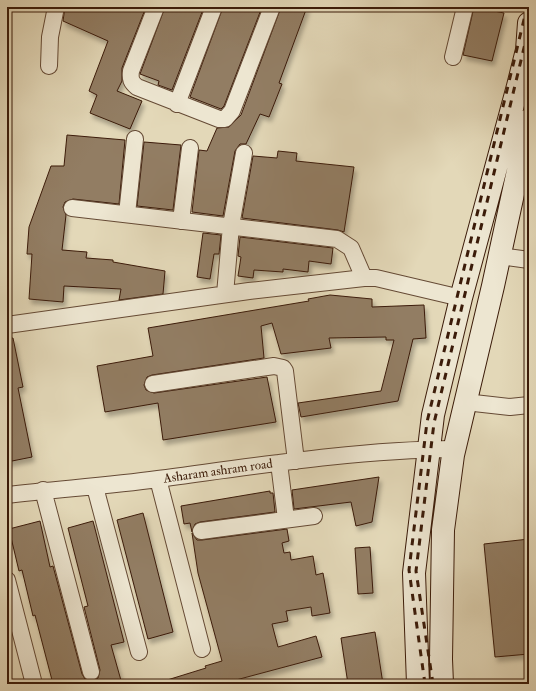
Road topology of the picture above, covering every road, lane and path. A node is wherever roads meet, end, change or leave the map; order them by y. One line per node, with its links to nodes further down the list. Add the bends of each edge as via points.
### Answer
1 (56, 7): 8 (street, via 50,37)
2 (156, 7): 9 (street, via 130,79 137,87)
3 (214, 7): 9 (street)
4 (272, 7): 9 (street, via 230,116 219,119)
5 (465, 7): 7 (street)
6 (529, 23): 23 (street, via 527,50)
7 (453, 57)
8 (49, 66)
9 (177, 104)
10 (529, 120): 14 (street)
11 (135, 139): 16 (street)
12 (190, 148): 17 (street)
13 (244, 153): 18 (street)
14 (523, 175): 19 (street)
15 (72, 208): 16 (street)
16 (127, 214): 17 (street)
17 (181, 221): 18 (street)
18 (231, 226): 21 (street, via 337,238 351,248); 22 (street)
19 (500, 256): 20 (street); 26 (street)
20 (529, 260)
21 (364, 278): 22 (street); 23 (street, via 376,278)
22 (225, 294): 24 (street)
23 (461, 298): 28 (street, via 433,415)
24 (7, 325)
25 (153, 384): 30 (street, via 274,366 283,368)
26 (465, 402): 27 (street, via 510,407); 29 (street)
27 (529, 405)
28 (429, 449): 29 (street, Asharam ashram road); 30 (street, Asharam ashram road); 42 (street, via 414,573)
29 (454, 449): 43 (street, via 443,530)
30 (296, 461): 31 (street, Asharam ashram road)
31 (279, 463): 32 (street, Asharam ashram road); 37 (street)
32 (158, 479): 33 (street, Asharam ashram road); 40 (street)
33 (95, 487): 34 (street, Asharam ashram road); 41 (street)
34 (43, 490): 35 (street, Asharam ashram road); 44 (street)
35 (7, 495)
36 (314, 516): 37 (street)
37 (286, 519): 38 (street)
38 (201, 531)
39 (7, 580): 45 (street)
40 (202, 649)
41 (138, 652)
42 (416, 659): 43 (street); 46 (street)
43 (441, 659): 47 (street)
44 (91, 672)
45 (34, 684)
46 (418, 684)
47 (442, 684)

